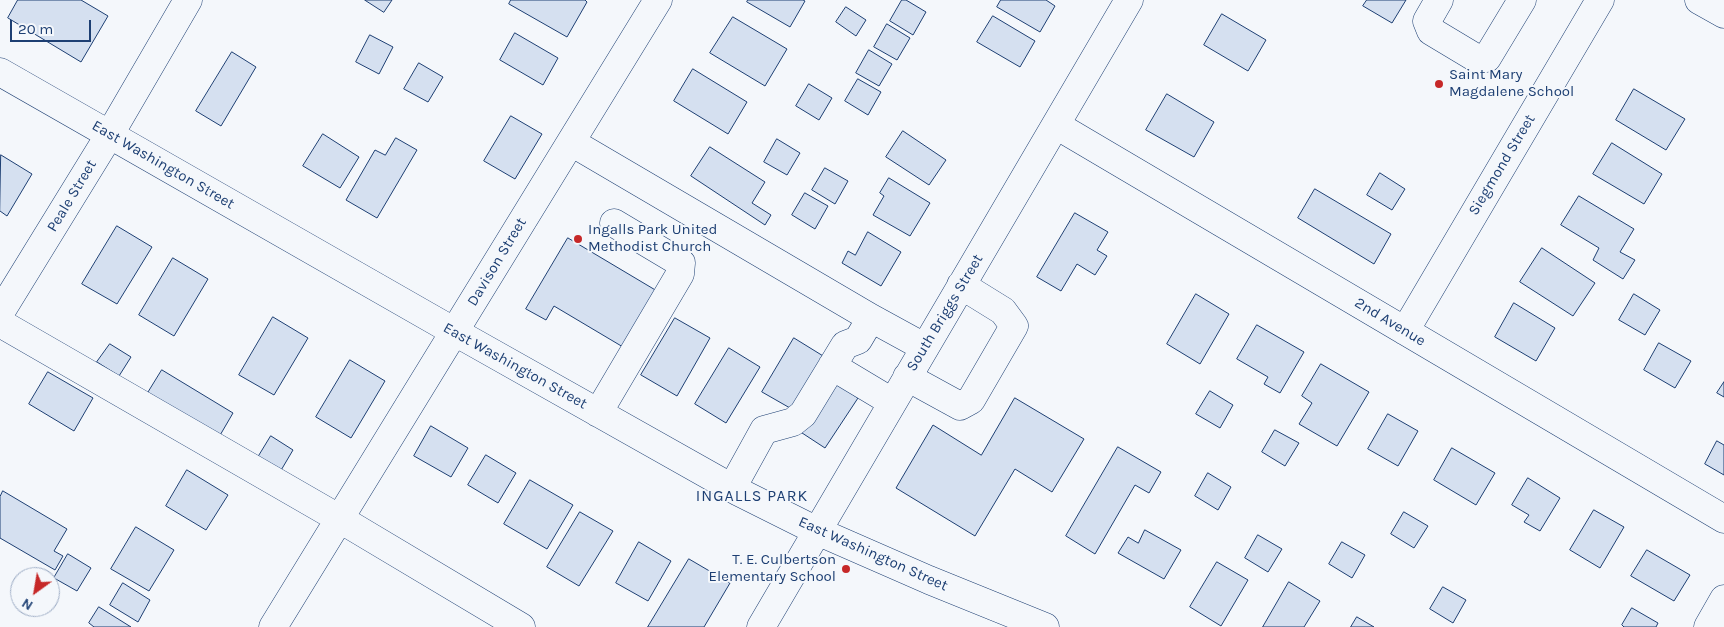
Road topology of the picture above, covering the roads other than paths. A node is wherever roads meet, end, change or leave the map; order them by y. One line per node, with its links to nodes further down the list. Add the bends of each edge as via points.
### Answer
1 (188, 0): 11 (street, Peale Street)
2 (658, 0): 12 (street, Davison Street)
3 (1129, 0): 10 (street, South Briggs Street)
4 (1439, 0): 5 (street, via 1427,21 1431,30 1476,58 1487,58)
5 (1522, 0)
6 (1600, 0): 18 (street, Siegmond Street)
7 (1699, 0): 8 (street)
8 (1724, 14)
9 (0, 72): 11 (street, East Washington Street)
10 (1056, 125): 14 (street, South Briggs Street); 18 (street, 2nd Avenue)
11 (110, 134): 15 (street, Peale Street); 19 (street, East Washington Street)
12 (571, 142): 16 (street); 19 (street, Davison Street)
13 (614, 223): 24 (street, via 681,263 680,274)
14 (961, 285): 20 (street, South Briggs Street); 22 (street, via 1003,311 1014,326 971,400 960,406)
15 (0, 313)
16 (870, 318): 20 (street); 21 (street, via 858,340 845,345)
17 (0, 323): 27 (street)
18 (1405, 330): 26 (street, 2nd Avenue)
19 (454, 332): 24 (street, East Washington Street); 27 (street, Davison Street)
20 (924, 347): 22 (street, South Briggs Street)
21 (832, 366): 23 (street); 25 (street, via 803,414 793,422 764,430)
22 (907, 377): 23 (street, South Briggs Street)
23 (892, 402): 28 (street, South Briggs Street)
24 (598, 413): 25 (street, East Washington Street)
25 (732, 488): 28 (street, East Washington Street)
26 (1724, 518)
27 (340, 519): 30 (street, Davison Street); 31 (street)
28 (817, 531): 32 (street, South Briggs Street); 33 (street, East Washington Street)
29 (1724, 599): 34 (street)
30 (274, 627)
31 (521, 627)
32 (761, 627)
33 (1045, 627)
34 (1708, 627)

